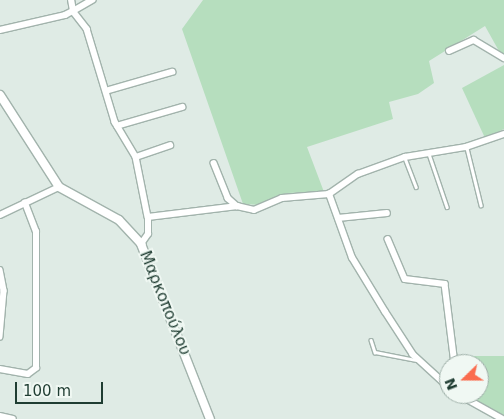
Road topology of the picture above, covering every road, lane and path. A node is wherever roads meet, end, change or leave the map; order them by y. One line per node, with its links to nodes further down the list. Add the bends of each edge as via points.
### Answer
1 (71, 0): 3 (street)
2 (92, 0): 3 (street)
3 (74, 10): 4 (street); 8 (street, via 93,44)
4 (0, 30)
5 (449, 51): 6 (street, via 474,40)
6 (504, 58)
7 (172, 72): 8 (street)
8 (106, 90): 11 (street)
9 (0, 94): 19 (street, Μαρκοπούλου)
10 (182, 107): 11 (street)
11 (117, 126): 16 (street)
12 (504, 134): 14 (street)
13 (170, 144): 16 (street)
14 (466, 147): 15 (street); 23 (lane)
15 (429, 152): 17 (street); 25 (lane)
16 (136, 157): 28 (street)
17 (405, 157): 20 (lane); 21 (street, via 358,174)
18 (214, 163): 24 (street, via 228,198)
19 (59, 187): 22 (street); 31 (street, Μαρκοπούλου, via 119,220)
20 (416, 187)
21 (329, 194): 24 (street, via 282,198 254,210); 29 (street)
22 (25, 204): 27 (street); 37 (street, via 36,232 36,368 28,374)
23 (481, 205)
24 (237, 206): 28 (street)
25 (447, 207)
26 (387, 213): 29 (street)
27 (0, 215)
28 (148, 217): 31 (street, via 148,234)
29 (338, 218): 36 (street, via 355,263)
30 (388, 239): 35 (street, via 406,279 445,284)
31 (141, 244): 42 (street, Μαρκοπούλου)
32 (0, 270): 33 (street, via 4,290)
33 (0, 337)
34 (370, 340): 36 (lane, via 375,352)
35 (454, 354)
36 (422, 363): 38 (street)
37 (0, 369)
38 (439, 379)
39 (476, 404): 43 (street)
40 (0, 416): 41 (street)
41 (13, 419)
42 (210, 419)
43 (503, 419)

